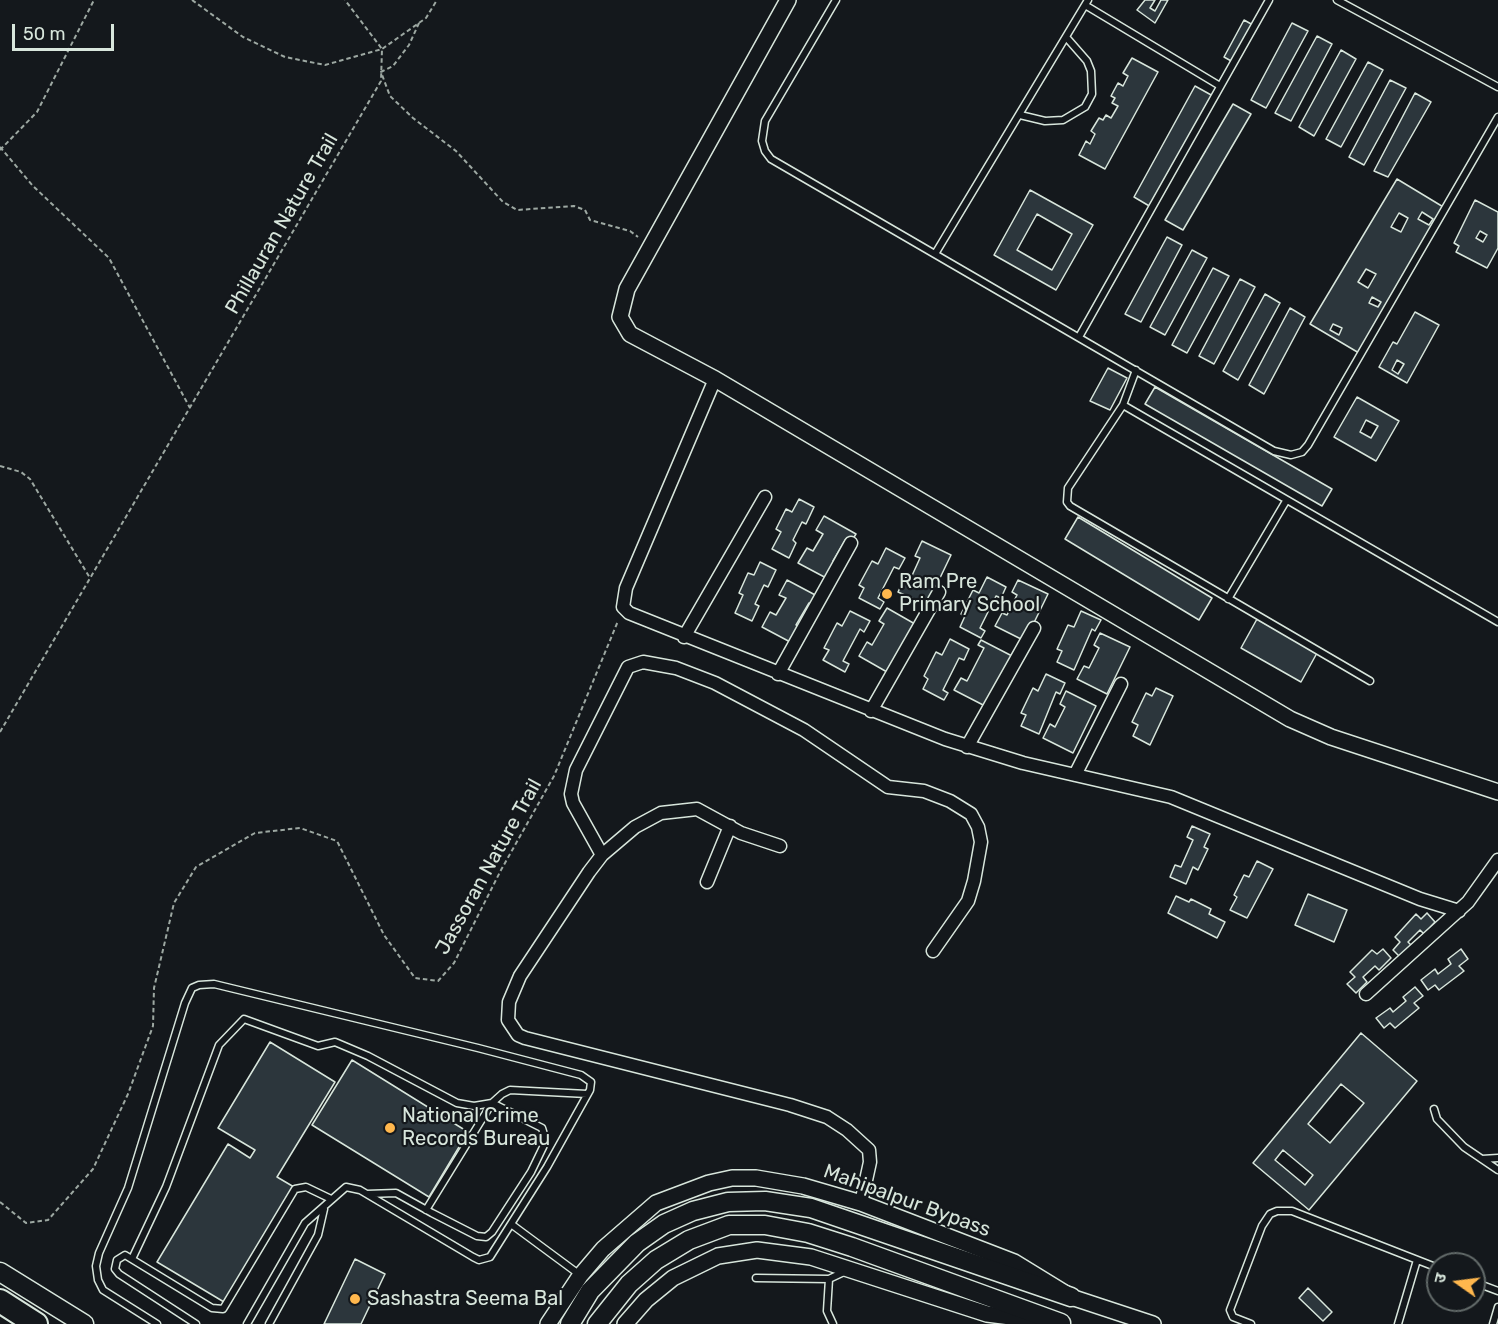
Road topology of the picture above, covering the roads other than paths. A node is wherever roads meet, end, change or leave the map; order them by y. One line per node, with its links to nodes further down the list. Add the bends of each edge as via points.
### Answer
1 (788, 0): 14 (street, via 621,305 624,327 637,339)
2 (836, 0): 11 (lane, via 765,121 765,151 780,166)
3 (1269, 0): 7 (lane)
4 (1337, 0): 8 (lane)
5 (1087, 3): 6 (lane); 7 (lane)
6 (1066, 37): 9 (lane); 9 (lane, via 1091,71 1092,94 1085,107 1063,120 1045,121)
7 (1220, 86): 12 (lane)
8 (1498, 87)
9 (1020, 115): 11 (lane)
10 (1498, 117): 13 (lane, via 1302,452 1291,455 1274,451)
11 (935, 254): 12 (lane)
12 (1079, 337): 13 (lane)
13 (1136, 370): 15 (lane)
14 (715, 379): 23 (street, via 626,588 623,607 638,618); 30 (street, via 1290,719 1331,737)
15 (1124, 405): 17 (lane); 20 (lane, via 1068,488 1067,502)
16 (765, 497): 23 (street)
17 (1286, 501): 20 (lane); 21 (lane)
18 (851, 543): 24 (street)
19 (939, 592): 27 (street)
20 (1228, 599): 25 (lane)
21 (1498, 622)
22 (1034, 628): 28 (street)
23 (684, 637): 24 (street)
24 (778, 674): 27 (street)
25 (1370, 681)
26 (1121, 684): 29 (street)
27 (871, 711): 28 (street)
28 (967, 747): 29 (street)
29 (1075, 775): 36 (street, via 1171,797 1420,899)
30 (1498, 792)
31 (730, 826): 32 (street); 33 (street, via 696,809 671,810 635,827); 35 (street)
32 (780, 846)
33 (602, 855): 37 (street, via 573,803 579,761 628,667 643,662 676,668 804,730 888,787 924,791 971,814 981,842 974,881 968,901); 47 (street, via 516,982 507,1011 513,1029 525,1038 827,1117 869,1150)
34 (1498, 860): 36 (street)
35 (707, 882)
36 (1460, 911): 38 (street)
37 (933, 951)
38 (1366, 994)
39 (587, 1094): 40 (lane, via 510,1090); 50 (lane); 64 (lane, via 591,1082 580,1075 214,984 199,985 188,993 131,1180 96,1266 103,1290)
40 (492, 1103): 49 (lane); 49 (lane, via 542,1128 546,1140 531,1172 486,1237); 51 (lane, via 457,1103 335,1042 318,1046 244,1019 219,1045 166,1187)
41 (1434, 1109): 43 (lane, via 1443,1127)
42 (1498, 1158): 43 (lane)
43 (1481, 1159): 44 (lane)
44 (1498, 1170)
45 (367, 1194): 46 (lane, via 346,1187); 49 (lane, via 396,1193); 50 (lane, via 479,1260 490,1257)
46 (331, 1199): 48 (lane); 51 (lane, via 311,1188 295,1189 223,1309 212,1308)
47 (861, 1203): 56 (street, Mahipalpur Bypass, via 803,1186 756,1178 709,1183 656,1203 603,1249); 59 (street, Mahipalpur Bypass, via 1014,1262)
48 (324, 1209): 66 (lane, via 306,1223); 67 (lane, via 318,1235)
49 (426, 1210)
50 (512, 1224): 56 (lane)
51 (132, 1259): 65 (lane, via 124,1255 117,1260 115,1269 119,1274)
52 (1417, 1260): 53 (lane); 75 (lane, via 1292,1211 1270,1214 1230,1310 1233,1317); 76 (lane)
53 (1426, 1263)
54 (852, 1268): 58 (lane); 71 (street, via 811,1257 757,1250 718,1256 674,1278 646,1300); 73 (street, via 987,1314)
55 (0, 1272): 63 (main road)
56 (580, 1276): 68 (street, Mahipalpur Bypass)
57 (756, 1278): 58 (lane)
58 (829, 1279): 72 (lane, via 827,1311)
59 (1071, 1297): 69 (main road, via 811,1208 765,1201 728,1202 683,1215 637,1243 590,1291); 74 (street, Mahipalpur Bypass)
60 (0, 1301): 62 (highway)
61 (1498, 1307): 77 (lane)
62 (36, 1324)
63 (84, 1324)
64 (157, 1324)
65 (196, 1324)
66 (248, 1324)
67 (269, 1324)
68 (548, 1324)
69 (570, 1324)
70 (597, 1324): 73 (main road, via 629,1284 656,1260 689,1240 729,1225 765,1225 852,1247)
71 (625, 1324)
72 (833, 1324)
73 (1063, 1324)
74 (1153, 1324)
75 (1251, 1324)
76 (1398, 1324)
77 (1492, 1324)

